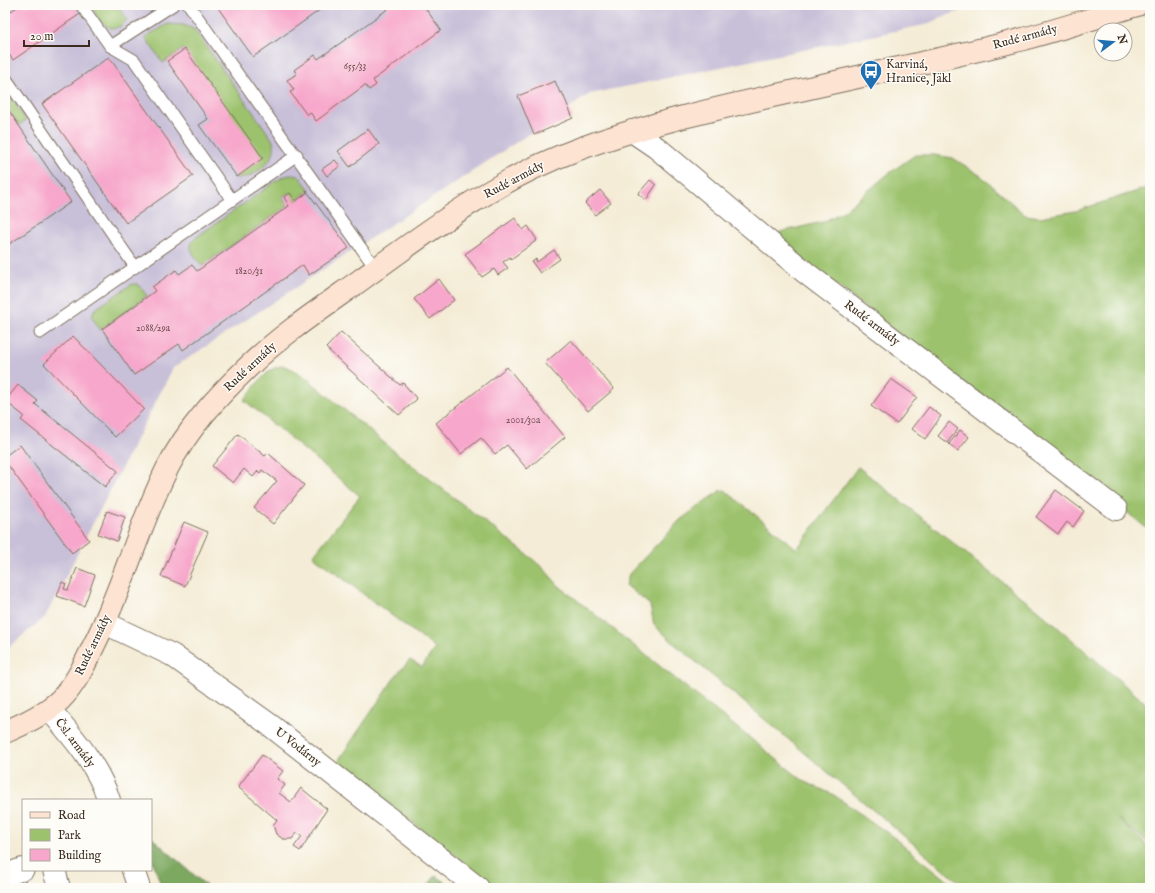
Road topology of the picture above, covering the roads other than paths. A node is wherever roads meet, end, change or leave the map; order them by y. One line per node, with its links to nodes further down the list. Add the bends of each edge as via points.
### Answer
1 (81, 5): 5 (lane)
2 (174, 5): 5 (lane)
3 (189, 5): 8 (lane)
4 (1137, 5): 7 (main road, Rudé armády, via 1027,38)
5 (110, 46): 9 (lane, via 134,60)
6 (5, 77): 10 (lane)
7 (632, 131): 11 (main road, Rudé armády, via 573,151 509,181 478,199); 13 (street, Rudé armády, via 657,148 806,273)
8 (297, 155): 9 (lane); 11 (lane)
9 (232, 200): 10 (lane)
10 (135, 267): 12 (lane)
11 (376, 269): 14 (main road, Rudé armády, via 318,310 253,362 204,413 169,466 150,507)
12 (40, 333)
13 (1116, 509)
14 (106, 623): 15 (main road, Rudé armády, via 82,671 62,698); 24 (street, U Vodárny, via 185,664 270,725)
15 (49, 709): 16 (main road, Rudé armády); 17 (street, Čsl. armády, via 78,742 93,765)
16 (5, 732)
17 (109, 799)
18 (22, 869): 21 (street)
19 (54, 871): 22 (street)
20 (133, 871): 23 (street)
21 (5, 875)
22 (59, 888)
23 (139, 888)
24 (478, 888)

